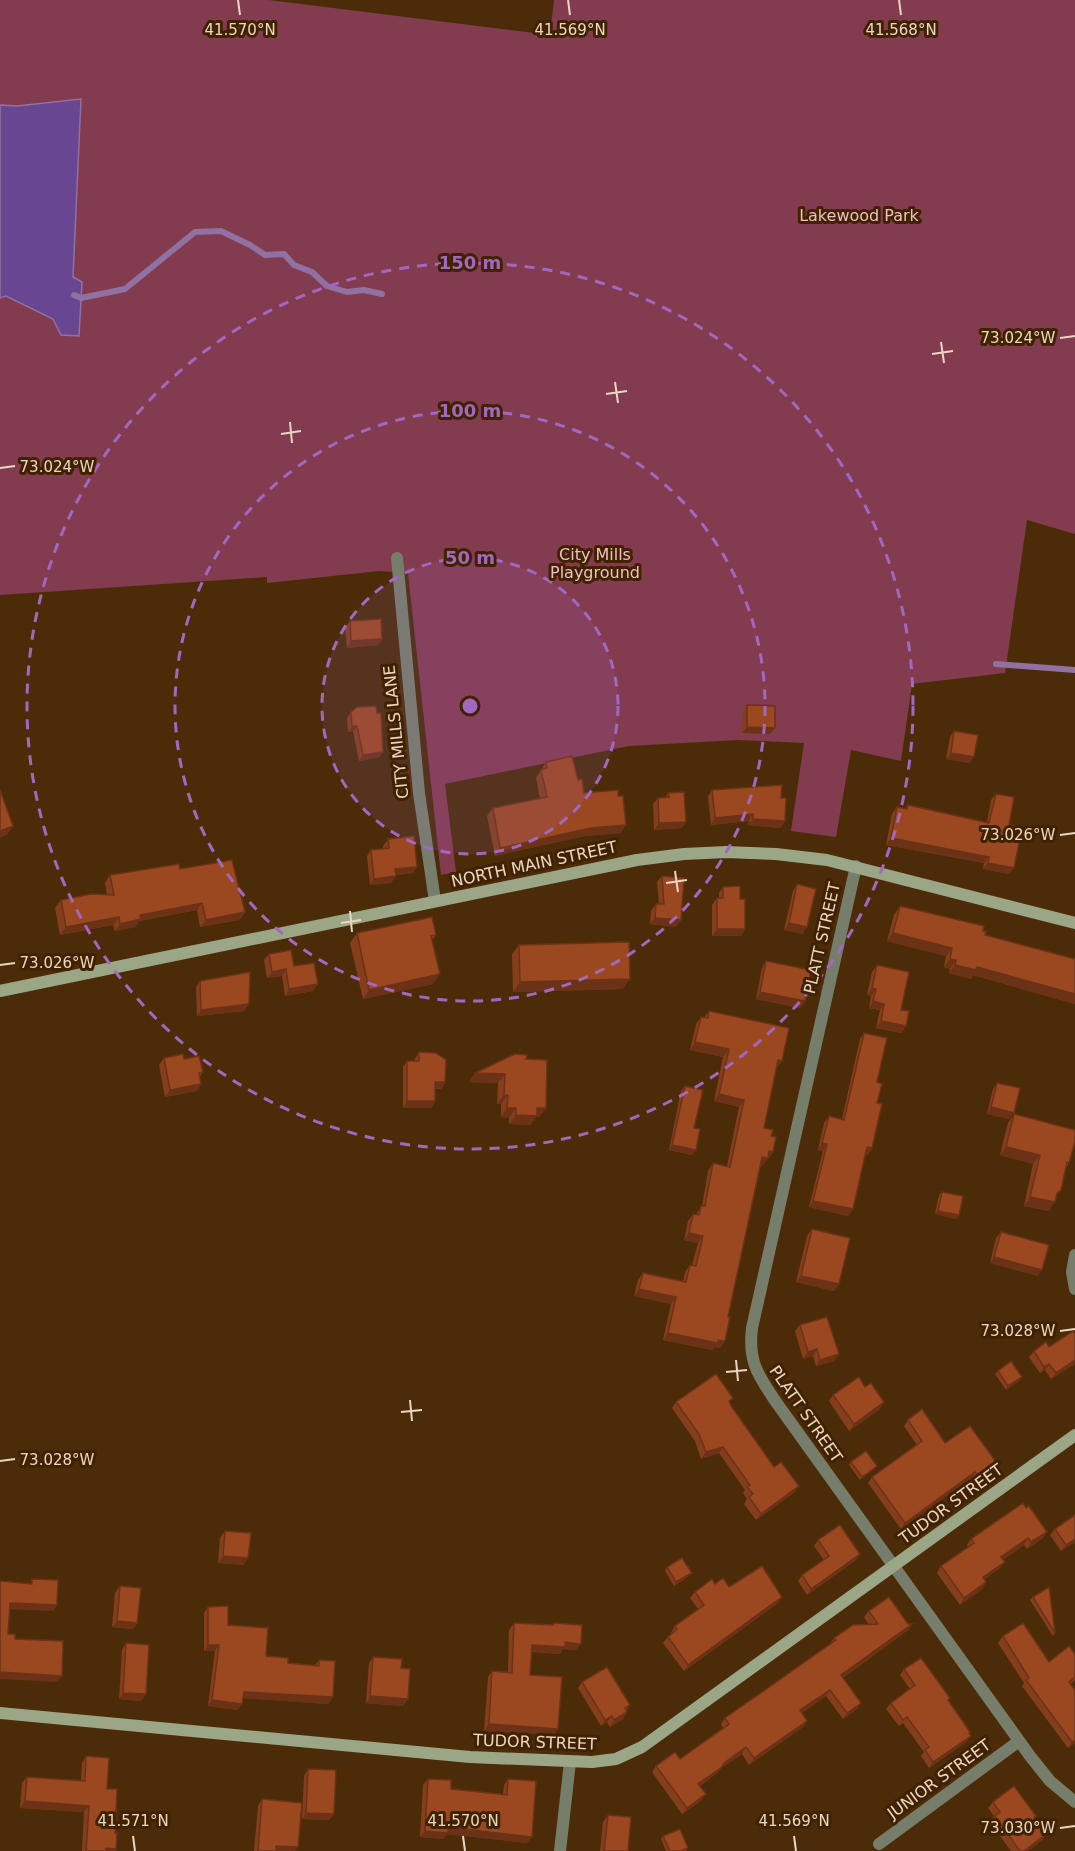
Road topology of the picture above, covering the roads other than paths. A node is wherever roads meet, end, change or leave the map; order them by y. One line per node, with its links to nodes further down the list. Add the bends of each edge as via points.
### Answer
1 (397, 558): 3 (street, CITY MILLS LANE, via 419,794)
2 (856, 866): 3 (street, NORTH MAIN STREET, via 776,854 684,854); 4 (street, NORTH MAIN STREET); 9 (street, PLATT STREET, via 752,1328 751,1356 776,1402)
3 (435, 901): 5 (street, NORTH MAIN STREET)
4 (1075, 923)
5 (0, 992)
6 (1075, 1255): 7 (street)
7 (1075, 1289)
8 (1075, 1435): 9 (street, TUDOR STREET)
9 (894, 1566): 11 (street, PLATT STREET); 12 (street, TUDOR STREET, via 634,1752 605,1761)
10 (0, 1713): 12 (street, TUDOR STREET, via 439,1755)
11 (1019, 1741): 13 (street, PLATT STREET, via 1050,1781); 14 (street, JUNIOR STREET)
12 (570, 1762): 15 (street)
13 (1075, 1802)
14 (879, 1844)
15 (560, 1851)

